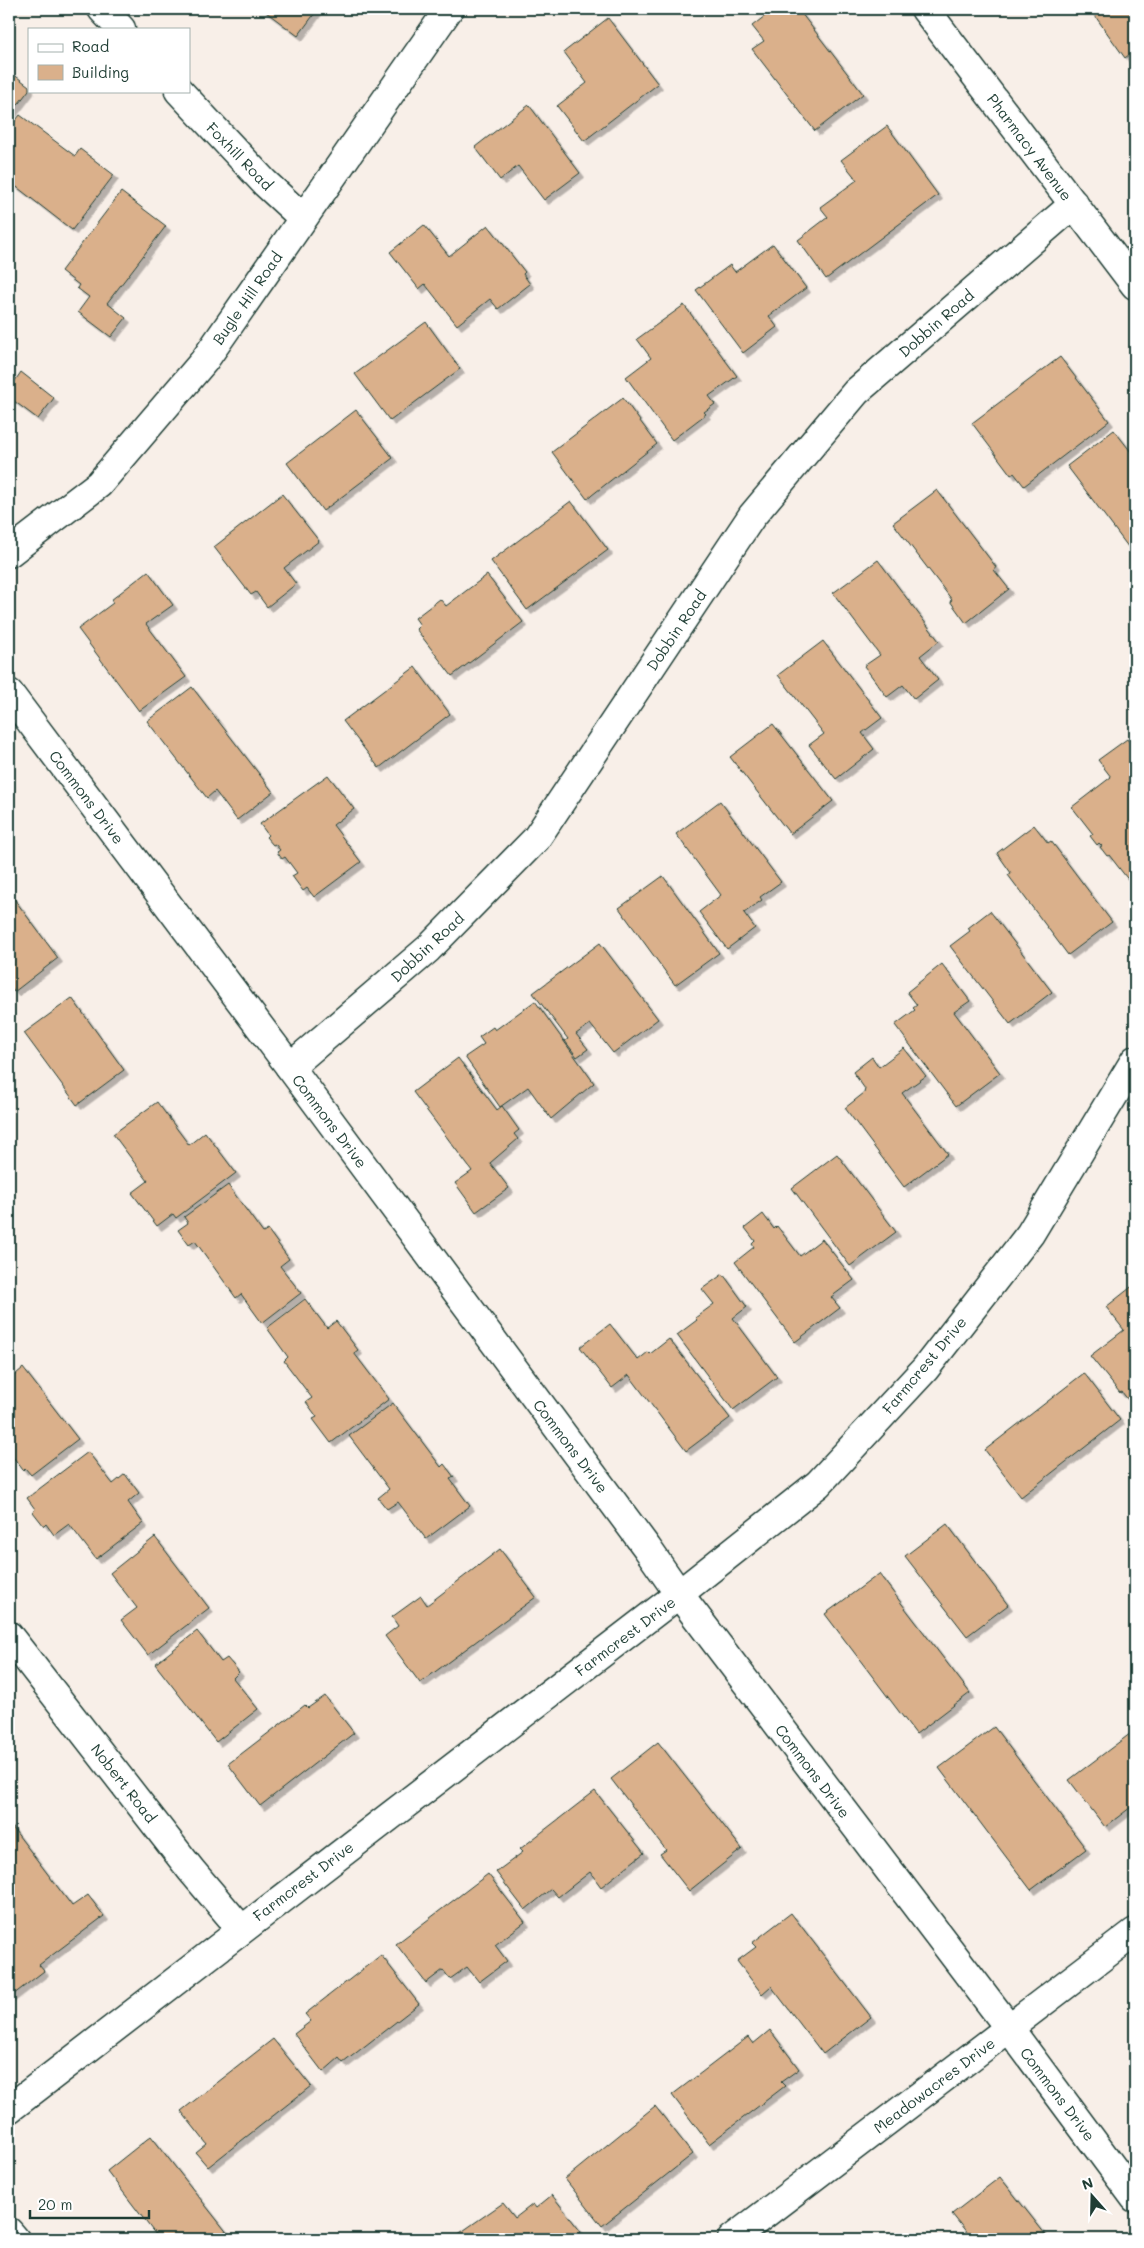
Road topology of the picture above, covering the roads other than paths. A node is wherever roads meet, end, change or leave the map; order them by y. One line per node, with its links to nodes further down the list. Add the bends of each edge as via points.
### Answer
1 (102, 9): 4 (street)
2 (449, 9): 7 (street, Bugle Hill Road)
3 (925, 9): 6 (street, Pharmacy Avenue)
4 (120, 28)
5 (180, 92): 7 (street, Foxhill Road, via 265,184)
6 (1074, 204): 8 (street, Pharmacy Avenue); 12 (street, Dobbin Road, via 856,392 752,516 536,840 428,949)
7 (303, 218): 9 (street, Bugle Hill Road, via 204,361 99,484)
8 (1135, 285)
9 (9, 554)
10 (9, 693): 12 (street, Commons Drive)
11 (1135, 1060): 13 (street, Farmcrest Drive, via 1030,1234 925,1369 818,1484)
12 (290, 1066): 13 (street, Commons Drive)
13 (679, 1594): 15 (street, Farmcrest Drive); 17 (street, Commons Drive)
14 (9, 1636): 15 (street, Nobert Road)
15 (240, 1930): 18 (street, Farmcrest Drive)
16 (1135, 1932): 17 (street, Meadowacres Drive)
17 (1009, 2028): 19 (street, Commons Drive); 22 (street, Meadowacres Drive)
18 (9, 2109)
19 (1135, 2198)
20 (9, 2232): 21 (street)
21 (14, 2239)
22 (732, 2239)

